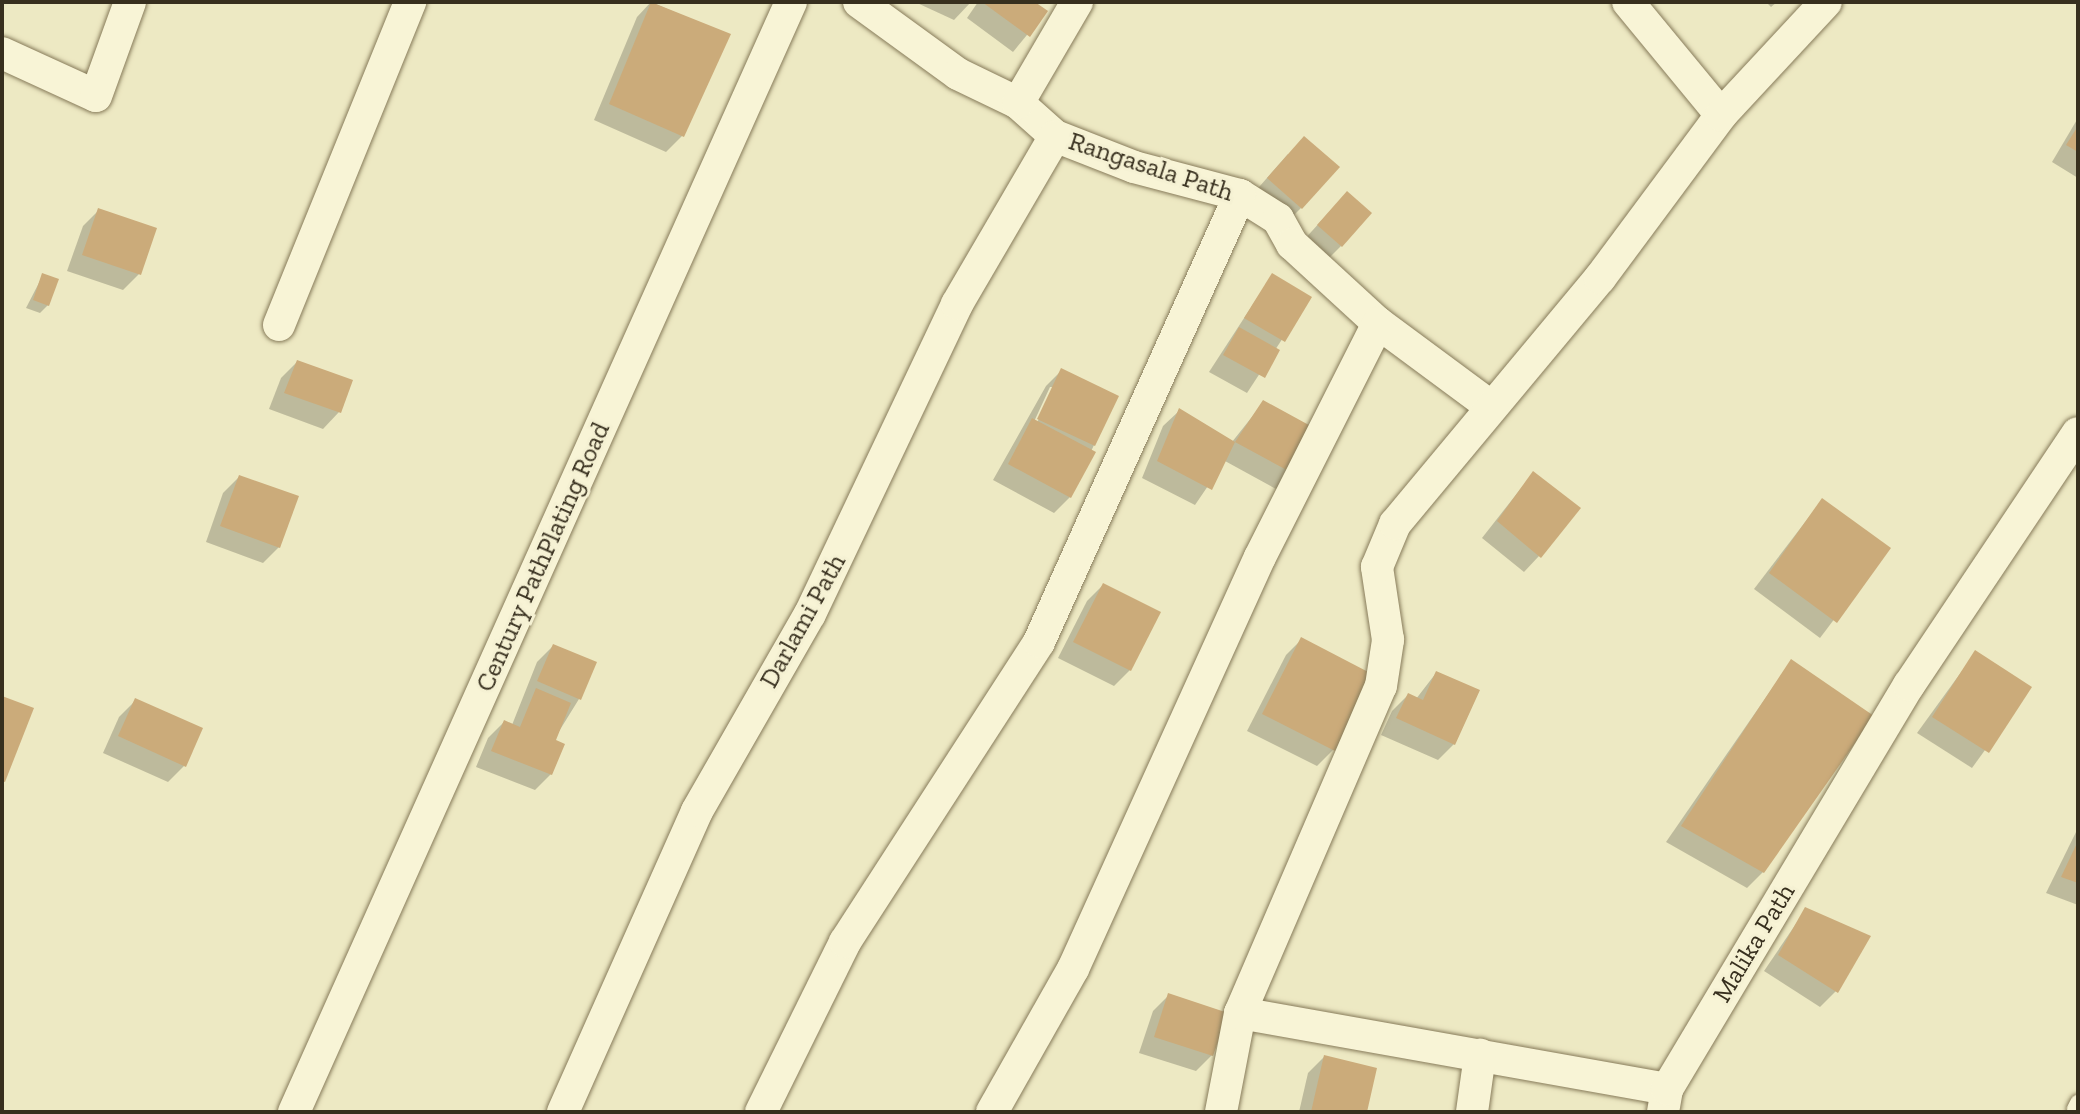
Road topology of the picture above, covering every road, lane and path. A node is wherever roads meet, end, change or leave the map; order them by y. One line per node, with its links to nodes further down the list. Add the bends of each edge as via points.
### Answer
1 (130, 2): 8 (street, via 96,96)
2 (410, 2): 14 (street)
3 (791, 2): 20 (street, Century PathPlating Road)
4 (859, 2): 9 (street, Rangasala Path, via 958,74)
5 (1077, 2): 9 (street)
6 (1628, 2): 10 (street)
7 (1826, 2): 10 (street)
8 (2, 53)
9 (1018, 103): 11 (street, Rangasala Path)
10 (1721, 115): 15 (street, via 1600,278)
11 (1055, 136): 12 (street, Rangasala Path, via 1134,167); 21 (street, Darlami Path, via 957,304 810,614 697,810)
12 (1240, 195): 13 (street, Rangasala Path, via 1278,219 1292,244); 22 (street, via 1040,642 845,942)
13 (1378, 323): 15 (street, Rangasala Path); 23 (street, via 1260,557 1073,969)
14 (279, 325)
15 (1490, 406): 17 (street, via 1395,524 1377,567 1388,640 1381,686)
16 (2078, 433): 19 (street, Malika Path, via 1909,685)
17 (1240, 1013): 18 (street, Malika Path); 24 (street)
18 (1480, 1055): 19 (street, Malika Path); 25 (street)
19 (1665, 1101)
20 (294, 1112)
21 (563, 1112)
22 (761, 1112)
23 (992, 1112)
24 (1221, 1112)
25 (1472, 1112)

